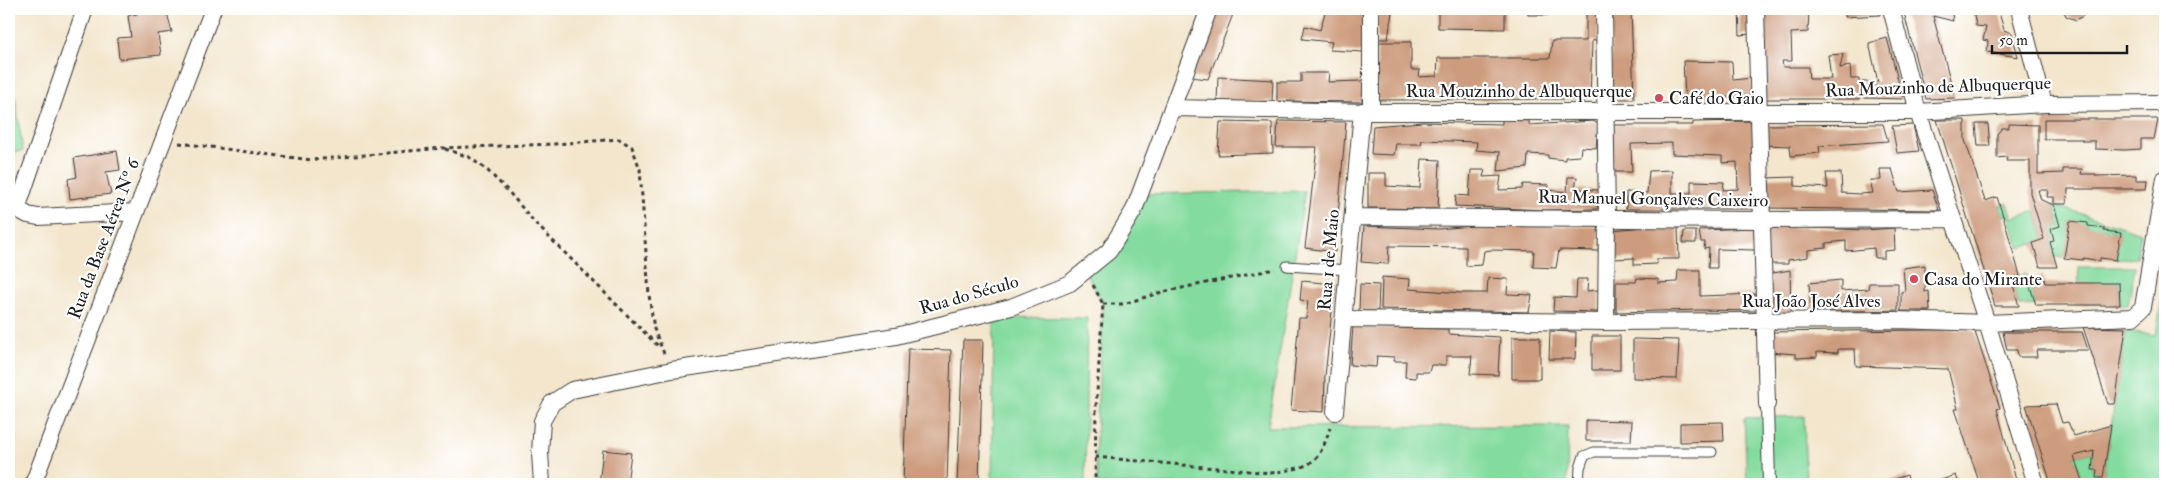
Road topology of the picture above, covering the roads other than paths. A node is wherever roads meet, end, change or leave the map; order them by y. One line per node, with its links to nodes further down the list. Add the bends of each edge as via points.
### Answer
1 (86, 9): 17 (street, via 17,208 38,217)
2 (213, 9): 17 (street, Rua da Base Aérea Nº 6)
3 (1209, 9): 11 (street, Rua do Século)
4 (1371, 9): 14 (street, Rua 1 de Maio)
5 (1604, 9): 13 (street)
6 (1756, 9): 12 (street)
7 (1891, 9): 15 (street)
8 (2019, 9): 10 (street)
9 (2165, 103): 10 (street, Rua Mouzinho de Albuquerque)
10 (2044, 104): 15 (street, Rua Mouzinho de Albuquerque)
11 (1172, 108): 14 (street, Rua Mouzinho de Albuquerque); 32 (street, Rua do Século, via 1134,210 1109,251 1070,283 1011,307 896,336 672,370 572,390 557,399 542,421)
12 (1759, 110): 13 (street, Rua Mouzinho de Albuquerque); 15 (street, Rua Mouzinho de Albuquerque); 21 (street)
13 (1605, 111): 14 (street, Rua Mouzinho de Albuquerque); 19 (street)
14 (1367, 112): 18 (street, Rua 1 de Maio)
15 (1918, 112): 20 (street)
16 (2165, 178): 27 (street, Rua João José Alves, via 2143,306 2133,317)
17 (136, 212): 31 (street, Rua da Base Aérea Nº 6)
18 (1353, 217): 19 (street, Rua Manuel Gonçalves Caixeiro); 23 (street, Rua 1 de Maio)
19 (1607, 218): 21 (street, Rua Manuel Gonçalves Caixeiro); 26 (street)
20 (1953, 219): 21 (street, Rua Manuel Gonçalves Caixeiro); 27 (street)
21 (1761, 220): 25 (street)
22 (1287, 266): 23 (lane)
23 (1349, 270): 24 (street, Rua 1 de Maio)
24 (1345, 319): 26 (street, Rua João José Alves); 29 (street, Rua 1 de Maio)
25 (1766, 321): 26 (street, Rua João José Alves); 27 (street, Rua João José Alves); 28 (street)
26 (1606, 322)
27 (1987, 323): 35 (street)
28 (1767, 404): 34 (street)
29 (1335, 412)
30 (1712, 452): 33 (lane, via 1594,452 1584,456)
31 (33, 484)
32 (542, 484)
33 (1579, 484)
34 (1769, 484)
35 (2036, 484)

